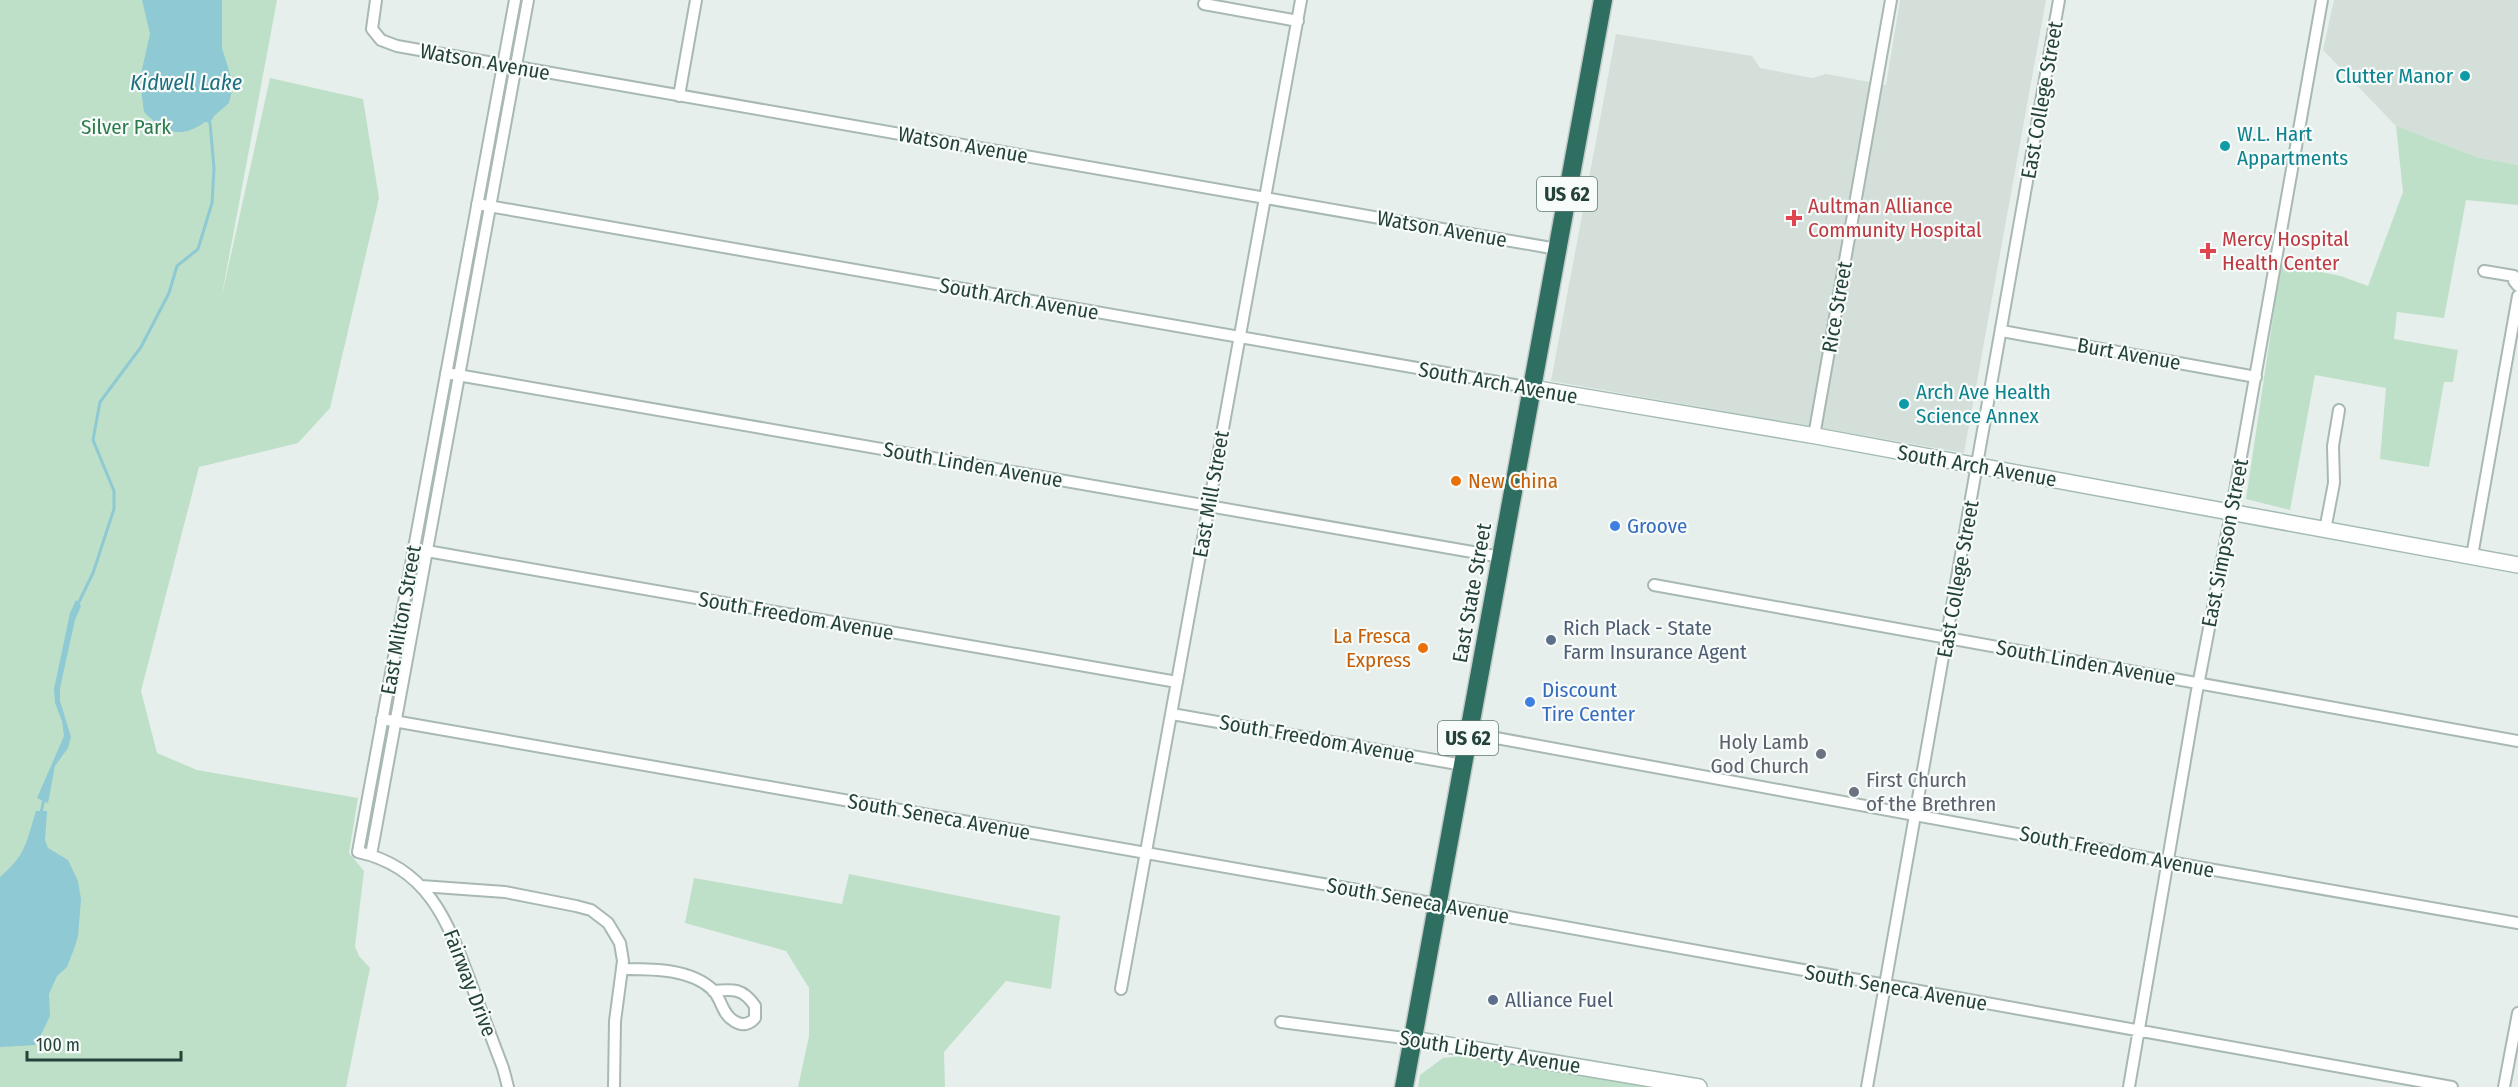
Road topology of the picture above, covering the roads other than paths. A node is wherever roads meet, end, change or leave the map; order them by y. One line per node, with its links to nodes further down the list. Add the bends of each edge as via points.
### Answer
1 (376, 0): 12 (street, Watson Avenue, via 371,25 381,40)
2 (514, 0): 12 (street, East Milton Street)
3 (528, 0): 13 (street, East Milton Street)
4 (696, 0): 14 (street)
5 (1301, 0): 11 (street, East Mill Street)
6 (1603, 0): 20 (highway, East State Street / US 62)
7 (1891, 0): 33 (street, Rice Street)
8 (2059, 0): 26 (street, East College Street)
9 (2322, 0): 30 (street, East Simpson Street)
10 (1203, 4): 11 (street)
11 (1298, 21): 17 (street, East Mill Street)
12 (503, 65): 13 (street, Watson Avenue); 15 (street, East Milton Street)
13 (516, 68): 14 (street, Watson Avenue); 16 (street, East Milton Street)
14 (679, 96): 17 (street, Watson Avenue)
15 (491, 131): 16 (street); 18 (street, East Milton Street)
16 (504, 133): 19 (street, East Milton Street)
17 (1265, 198): 20 (street, Watson Avenue); 27 (street, East Mill Street)
18 (477, 204): 19 (street, South Arch Avenue); 22 (street, East Milton Street)
19 (491, 206): 24 (street, East Milton Street); 27 (street, South Arch Avenue)
20 (1557, 249): 31 (highway, East State Street / US 62)
21 (2484, 271): 23 (street)
22 (464, 277): 24 (street); 28 (street, East Milton Street)
23 (2517, 278)
24 (478, 279): 29 (street, East Milton Street)
25 (2518, 296): 42 (street)
26 (2002, 331): 30 (street, Burt Avenue); 36 (street, East College Street)
27 (1239, 337): 31 (street, South Arch Avenue); 37 (street, East Mill Street)
28 (446, 373): 29 (street, South Linden Avenue); 34 (street, East Milton Street)
29 (460, 375): 35 (street, East Milton Street); 37 (street, South Linden Avenue)
30 (2256, 377): 38 (street, East Simpson Street)
31 (1532, 388): 33 (street, South Arch Avenue); 43 (highway, East State Street / US 62)
32 (2339, 410): 39 (street, via 2333,446 2334,483)
33 (1814, 436): 36 (street, South Arch Avenue)
34 (430, 458): 35 (street); 40 (street, East Milton Street)
35 (444, 460): 41 (street, East Milton Street)
36 (1978, 467): 38 (street, South Arch Avenue); 46 (street, East College Street)
37 (1209, 506): 43 (street, South Linden Avenue); 47 (street, East Mill Street)
38 (2231, 513): 39 (street, South Arch Avenue); 48 (street, East Simpson Street)
39 (2325, 530): 42 (street, South Arch Avenue)
40 (414, 549): 41 (street, South Freedom Avenue); 50 (street, East Milton Street)
41 (428, 551): 47 (street, South Freedom Avenue); 51 (street, East Milton Street)
42 (2472, 556): 44 (street, South Arch Avenue)
43 (1501, 557): 52 (highway, East State Street / US 62)
44 (2518, 565)
45 (1654, 585): 46 (street, South Linden Avenue)
46 (1947, 638): 48 (street, South Linden Avenue); 57 (street, East College Street)
47 (1178, 682): 49 (street, East Mill Street)
48 (2199, 683): 53 (street, South Linden Avenue); 60 (street, East Simpson Street)
49 (1172, 714): 54 (street, South Freedom Avenue); 58 (street, East Mill Street)
50 (382, 719): 51 (street, South Seneca Avenue); 55 (street, East Milton Street)
51 (396, 722): 56 (street, East Milton Street); 58 (street, South Seneca Avenue)
52 (1469, 733): 54 (highway, East State Street / US 62); 57 (street, South Freedom Avenue)
53 (2518, 741)
54 (1463, 765): 62 (highway, East State Street / US 62)
55 (371, 783): 56 (street); 59 (street, East Milton Street, via 358,852)
56 (385, 785): 59 (street, East Milton Street)
57 (1916, 814): 60 (street, South Freedom Avenue); 65 (street, East College Street)
58 (1146, 853): 62 (street, South Seneca Avenue); 66 (street, East Mill Street)
59 (371, 855): 61 (street, via 384,859)
60 (2168, 861): 63 (street, South Freedom Avenue); 70 (street, East Simpson Street)
61 (421, 885): 64 (street, via 505,892 591,910 617,936); 72 (street, Fairway Drive, via 447,924)
62 (1437, 904): 65 (street, South Seneca Avenue); 71 (highway, East State Street / US 62)
63 (2518, 922)
64 (622, 969): 67 (street, via 666,971 692,978); 73 (street, via 615,1021)
65 (1886, 986): 70 (street, South Seneca Avenue); 76 (street, East College Street)
66 (1121, 989)
67 (713, 991)
68 (2518, 1013): 79 (street)
69 (1281, 1022): 71 (street, South Liberty Avenue)
70 (2139, 1031): 77 (street, East Simpson Street); 78 (street, South Seneca Avenue)
71 (1412, 1039): 74 (highway, East State Street / US 62); 75 (street, South Liberty Avenue)
72 (508, 1087)
73 (614, 1087)
74 (1404, 1087)
75 (1698, 1087)
76 (1868, 1087)
77 (2129, 1087)
78 (2452, 1087)
79 (2504, 1087)

